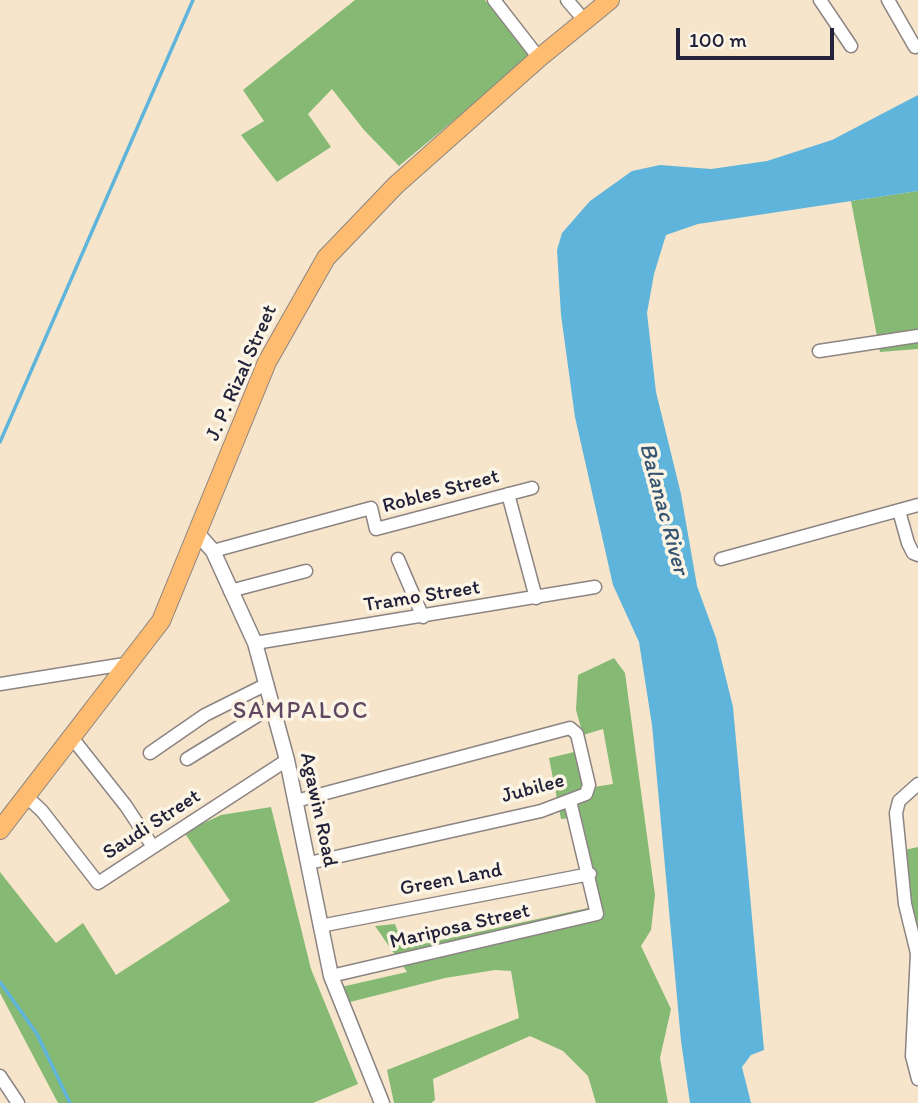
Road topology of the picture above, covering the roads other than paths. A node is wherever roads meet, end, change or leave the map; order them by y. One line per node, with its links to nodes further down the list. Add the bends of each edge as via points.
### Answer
1 (494, 0): 10 (street)
2 (567, 0): 7 (street)
3 (610, 0): 7 (main road, J. P. Rizal Street)
4 (820, 0): 8 (street)
5 (905, 0): 6 (street)
6 (890, 3): 9 (street)
7 (584, 20): 10 (main road, J. P. Rizal Street)
8 (851, 46)
9 (915, 47)
10 (539, 58): 17 (main road, J. P. Rizal Street, via 396,185 326,258 267,362)
11 (918, 336): 12 (street)
12 (819, 351)
13 (532, 488): 14 (street, Robles Street)
14 (508, 494): 18 (street, Robles Street, via 376,530 371,508); 25 (street)
15 (918, 505): 16 (street)
16 (899, 511): 19 (street, via 908,543); 21 (street)
17 (197, 533): 18 (street, Agawin Road); 28 (main road, J. P. Rizal Street, via 161,621)
18 (213, 551): 24 (street, Agawin Road)
19 (918, 555)
20 (398, 559): 26 (street)
21 (721, 559)
22 (306, 571): 24 (street)
23 (595, 587): 25 (street, Tramo Street)
24 (230, 591): 27 (street, Agawin Road)
25 (536, 598): 26 (street, Tramo Street)
26 (422, 617): 27 (street, Tramo Street)
27 (255, 643): 30 (street, Agawin Road)
28 (131, 663): 29 (street); 32 (main road, J. P. Rizal Street)
29 (0, 684)
30 (267, 684): 31 (street, Agawin Road); 33 (street, via 205,715)
31 (273, 706): 34 (street); 35 (street, Agawin Road)
32 (73, 738): 37 (main road, J. P. Rizal Street); 41 (street)
33 (150, 753)
34 (187, 759)
35 (287, 760): 39 (street, Agawin Road); 41 (street, Saudi Street)
36 (918, 783): 47 (street, via 900,801 896,813 905,904 917,953 912,1056)
37 (26, 796): 40 (main road, J. P. Rizal Street); 41 (street, Saudi Street, via 97,883)
38 (570, 800): 39 (street, Jubilee, via 586,794 589,785 577,734 570,728); 42 (street, Jubilee, via 541,811); 43 (street)
39 (296, 801): 42 (street, Agawin Road)
40 (0, 830)
41 (153, 847)
42 (309, 863): 44 (street, Agawin Road)
43 (590, 874): 44 (street, Green Land); 45 (street, Mariposa Street, via 597,914)
44 (320, 926): 45 (street, Agawin Road)
45 (331, 976): 49 (street, Agawin Road)
46 (0, 1076): 48 (street)
47 (918, 1079)
48 (18, 1103)
49 (382, 1103)

